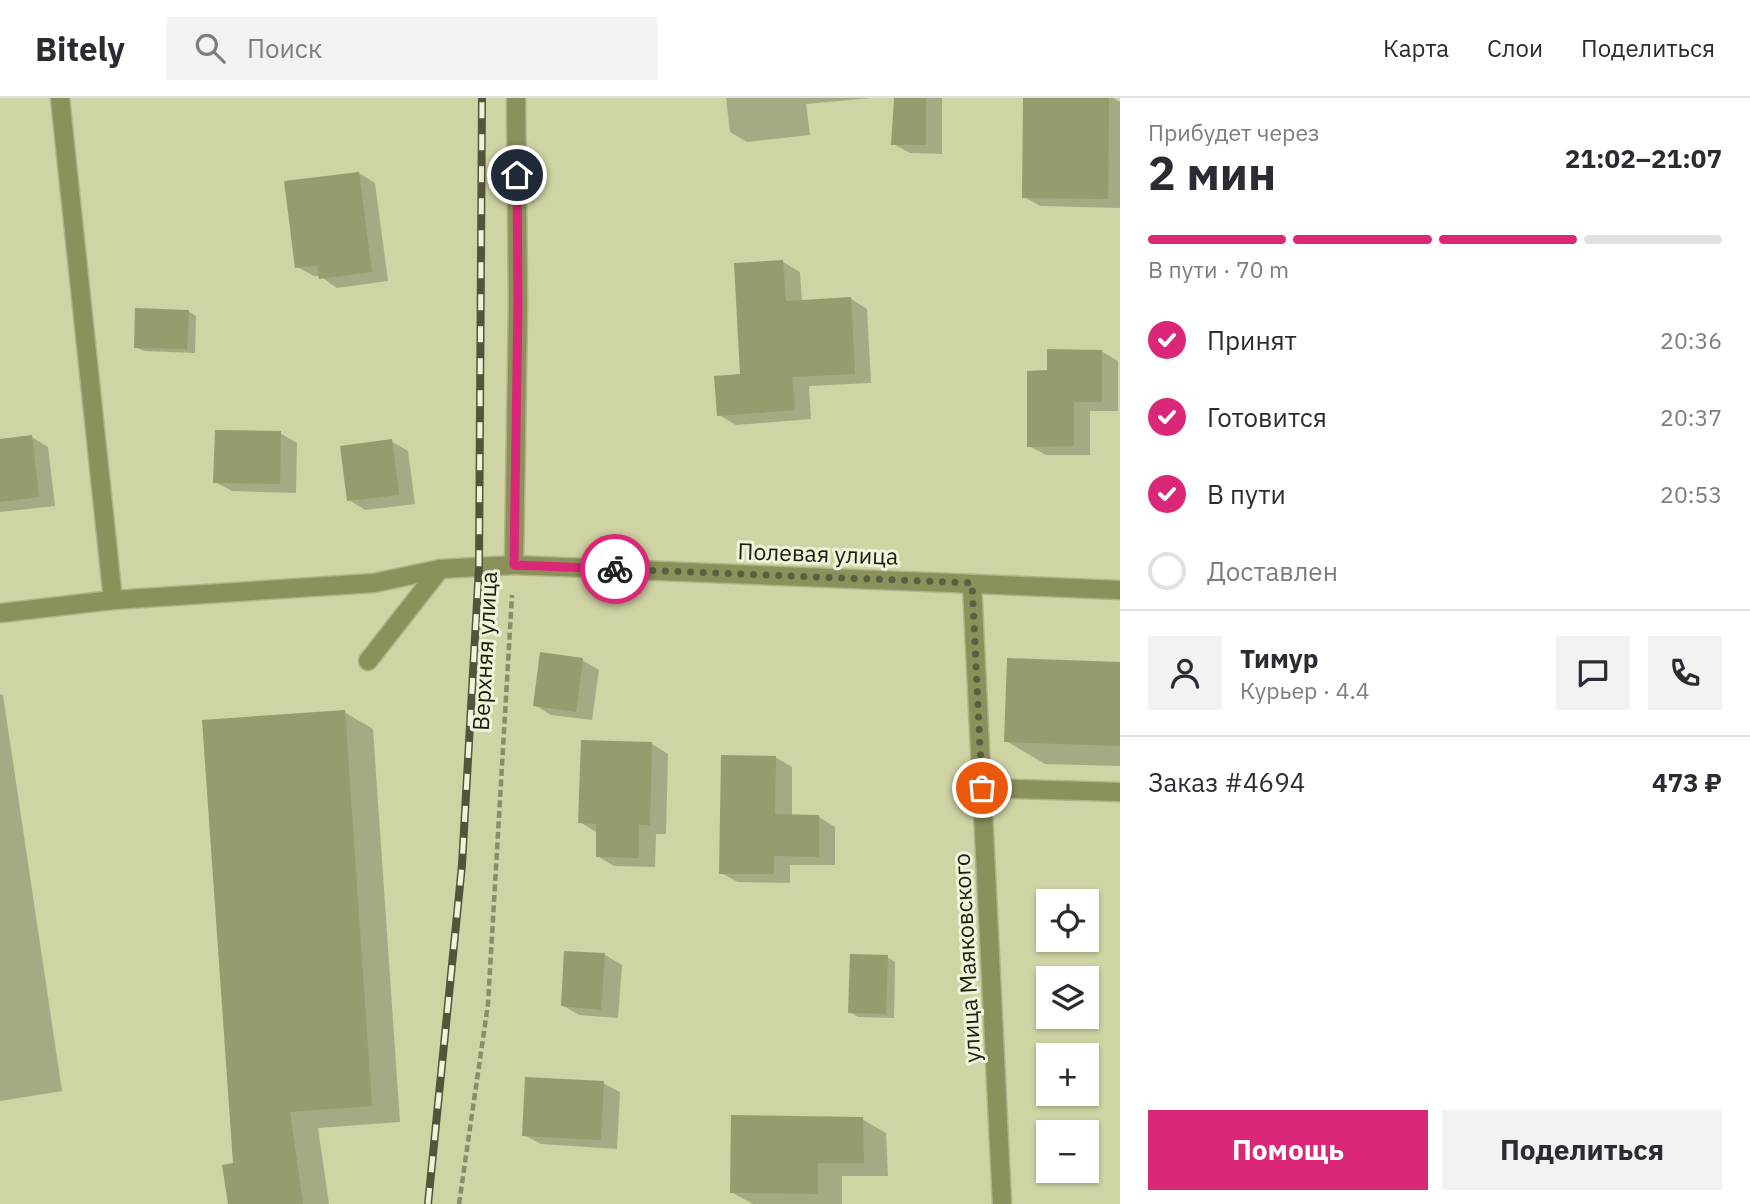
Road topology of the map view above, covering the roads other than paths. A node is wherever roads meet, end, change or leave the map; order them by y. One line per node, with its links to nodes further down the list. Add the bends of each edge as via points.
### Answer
1 (60, 98): 7 (street)
2 (516, 98): 3 (street, Верхняя улица)
3 (514, 565): 4 (street, Полевая улица); 5 (street, Полевая улица)
4 (440, 569): 7 (street, Полевая улица, via 374,583); 9 (street)
5 (972, 583): 6 (street, Полевая улица); 10 (street, улица Маяковского)
6 (1120, 590)
7 (113, 600): 8 (street, Полевая улица)
8 (0, 613)
9 (369, 662)
10 (982, 788): 11 (street); 12 (street, улица Маяковского)
11 (1120, 792)
12 (1002, 1204)

